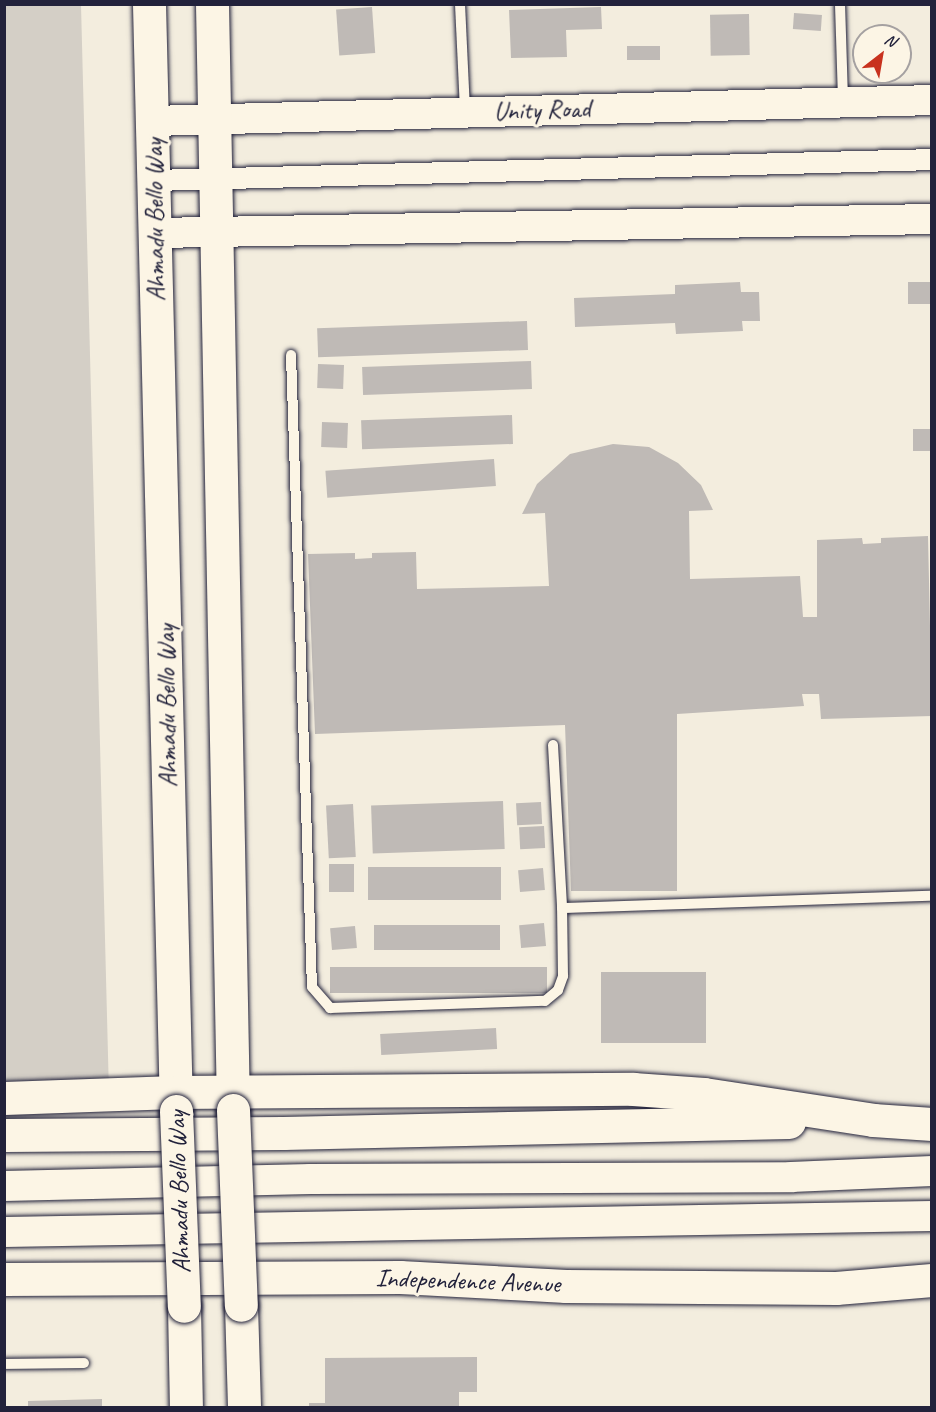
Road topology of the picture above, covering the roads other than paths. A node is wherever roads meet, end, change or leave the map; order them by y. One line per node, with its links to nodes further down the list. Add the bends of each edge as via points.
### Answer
1 (149, 4): 9 (main road, Ahmadu Bello Way)
2 (212, 4): 8 (main road)
3 (460, 4): 7 (lane)
4 (840, 4): 6 (lane)
5 (932, 100): 6 (main road, Unity Road)
6 (843, 102): 7 (main road, Unity Road)
7 (465, 112): 8 (main road, Unity Road)
8 (214, 119): 9 (main road, Unity Road); 11 (main road)
9 (152, 122): 12 (main road, Ahmadu Bello Way)
10 (932, 159): 11 (street)
11 (217, 178): 12 (street); 14 (main road)
12 (153, 180): 15 (main road, Ahmadu Bello Way)
13 (932, 219): 14 (main road)
14 (218, 232): 15 (main road); 22 (main road)
15 (155, 233): 21 (main road, Ahmadu Bello Way)
16 (291, 355): 19 (lane, via 312,987 318,999 330,1008 545,1001 558,990 563,976)
17 (553, 745): 19 (lane)
18 (932, 896): 19 (lane)
19 (562, 908)
20 (4, 1098): 21 (main road)
21 (175, 1101): 22 (main road); 37 (main road, Ahmadu Bello Way, bridge)
22 (233, 1101): 24 (main road, via 633,1089 704,1094); 38 (main road, bridge)
23 (932, 1113): 24 (main road)
24 (873, 1120): 25 (main road); 26 (main road)
25 (932, 1124)
26 (4, 1135)
27 (932, 1171): 28 (main road, via 791,1177 311,1179)
28 (4, 1186)
29 (932, 1216): 30 (main road)
30 (4, 1232)
31 (4, 1280): 33 (main road, Independence Avenue, via 400,1277 566,1286)
32 (932, 1280): 33 (main road, Independence Avenue)
33 (878, 1285): 34 (main road)
34 (932, 1290)
35 (84, 1363): 36 (lane)
36 (4, 1364)
37 (186, 1407)
38 (244, 1407)

